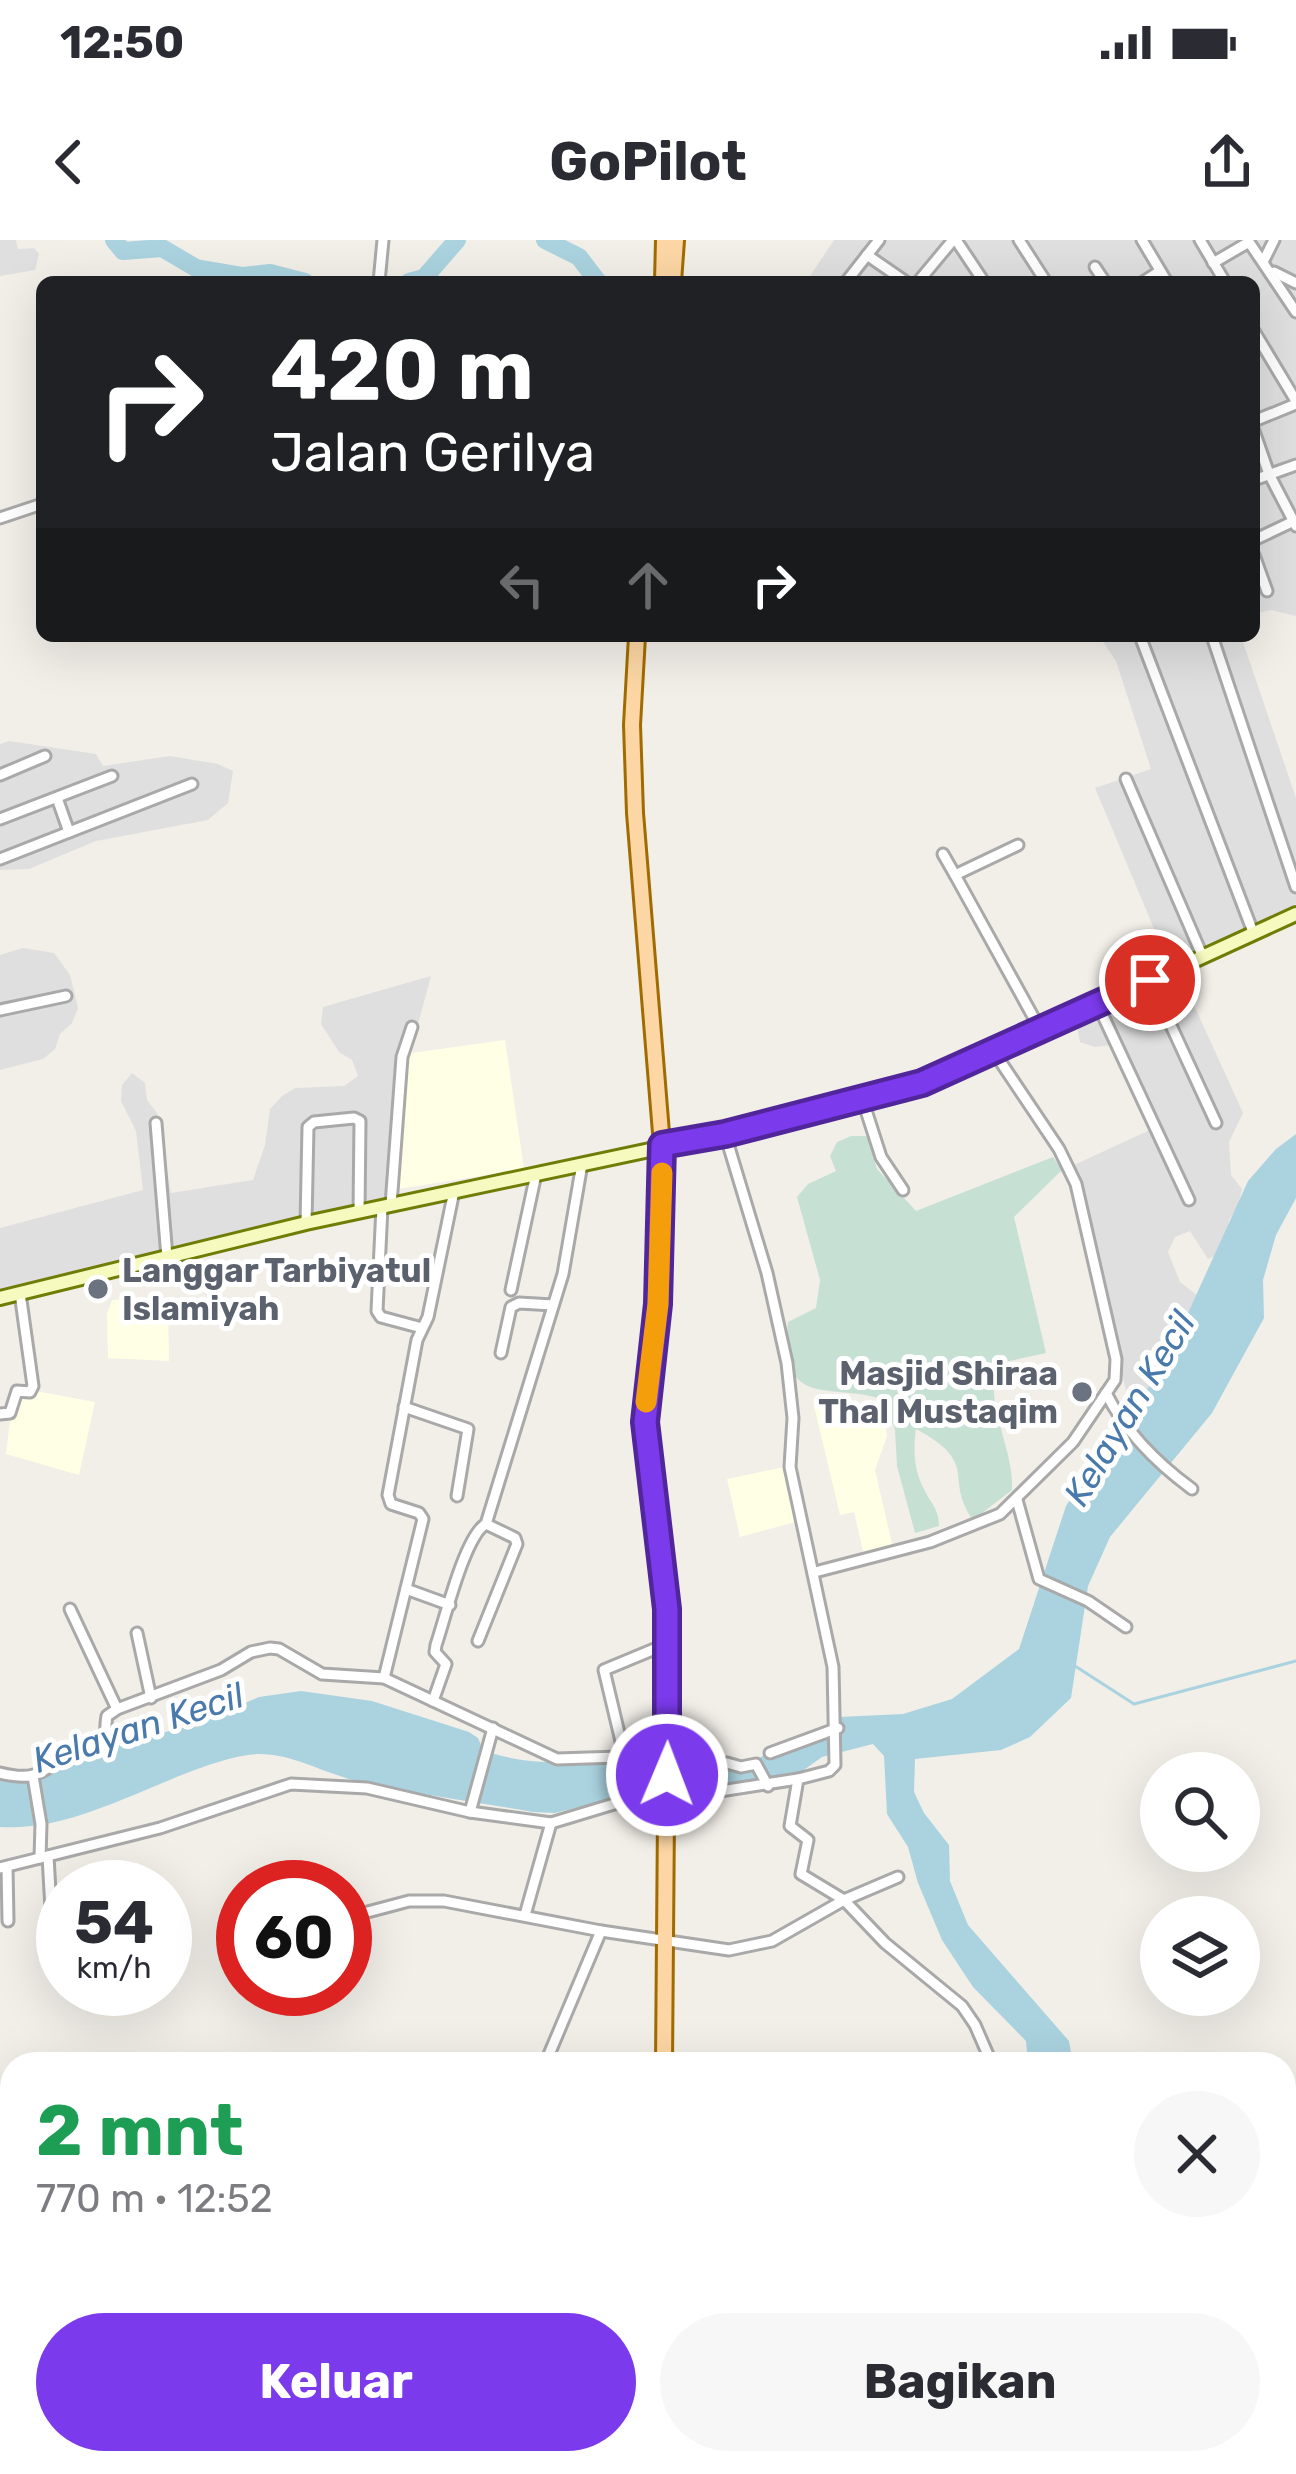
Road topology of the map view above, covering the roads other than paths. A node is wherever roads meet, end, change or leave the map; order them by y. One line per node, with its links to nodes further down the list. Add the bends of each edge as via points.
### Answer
1 (382, 240): 16 (street)
2 (664, 240): 17 (main road)
3 (676, 240): 18 (main road)
4 (879, 240): 11 (street)
5 (954, 240): 21 (street); 22 (street)
6 (1019, 240): 23 (street)
7 (1200, 240): 12 (street)
8 (1274, 240): 13 (street)
9 (1144, 241): 15 (street)
10 (1248, 241): 12 (street); 13 (street)
11 (868, 255): 19 (street); 20 (street)
12 (1213, 263): 27 (street)
13 (1267, 265): 28 (street); 29 (street)
14 (1095, 267): 24 (street)
15 (1160, 271): 25 (street); 26 (street)
16 (379, 276)
17 (663, 276)
18 (673, 276)
19 (851, 276)
20 (898, 276)
21 (923, 276)
22 (980, 276)
23 (1042, 276)
24 (1101, 276)
25 (1152, 276)
26 (1163, 276)
27 (1221, 276)
28 (1296, 283)
29 (1296, 312)
30 (1260, 341): 31 (street)
31 (1296, 403): 32 (street)
32 (1260, 418)
33 (1260, 448): 35 (street)
34 (1296, 465): 35 (street)
35 (1269, 474): 36 (street); 39 (street)
36 (1260, 478)
37 (36, 506): 38 (street)
38 (0, 518)
39 (1295, 522): 40 (street)
40 (1260, 537)
41 (1260, 572): 42 (street)
42 (1267, 591)
43 (633, 642): 73 (main road, via 635,813)
44 (1141, 642): 60 (street)
45 (1214, 642): 58 (street)
46 (45, 757): 47 (street)
47 (0, 775)
48 (112, 776): 51 (street)
49 (1126, 779): 61 (street)
50 (192, 784): 53 (street)
51 (57, 797): 52 (street); 53 (street)
52 (0, 819)
53 (68, 832): 56 (street)
54 (1018, 845): 57 (street)
55 (943, 854): 57 (street)
56 (0, 859)
57 (955, 875): 67 (street)
58 (1296, 887)
59 (1296, 914): 60 (street)
60 (1253, 932): 61 (street)
61 (1202, 955): 62 (street)
62 (1150, 980): 64 (street); 71 (street)
63 (66, 996): 65 (street)
64 (1098, 1005): 67 (street); 78 (street)
65 (0, 1010)
66 (412, 1027): 79 (street)
67 (1041, 1031): 68 (street)
68 (994, 1052): 69 (street); 89 (street, via 1076,1184 1116,1359)
69 (863, 1101): 72 (street); 76 (street, via 881,1157)
70 (156, 1123): 82 (street)
71 (1216, 1123)
72 (725, 1134): 73 (street); 96 (street, via 777,1311 791,1393 790,1467)
73 (662, 1145): 74 (street); 103 (main road, via 645,1422)
74 (582, 1164): 75 (street); 86 (street)
75 (536, 1174): 77 (street); 83 (street)
76 (903, 1190)
77 (454, 1191): 79 (street); 87 (street)
78 (1190, 1200)
79 (387, 1206): 80 (street); 87 (street, via 377,1311)
80 (359, 1212): 81 (street); 81 (street, via 360,1121 314,1123 307,1132)
81 (306, 1223): 82 (street)
82 (167, 1257): 84 (street)
83 (511, 1290)
84 (20, 1292): 85 (street); 91 (street, via 33,1386 18,1390 10,1413)
85 (0, 1298)
86 (554, 1305): 88 (street, via 511,1307); 95 (street)
87 (422, 1328): 90 (street)
88 (501, 1353)
89 (1106, 1394): 92 (street, via 1161,1465); 94 (street)
90 (404, 1407): 93 (street, via 468,1430); 97 (street, via 388,1501 423,1519)
91 (0, 1414)
92 (1192, 1489)
93 (457, 1496)
94 (1018, 1500): 96 (street, via 930,1542); 100 (street, via 1037,1574)
95 (486, 1524): 98 (street, via 477,1528); 102 (street, via 517,1544)
96 (815, 1572): 109 (street)
97 (406, 1588): 98 (street); 104 (street)
98 (450, 1605): 106 (street, via 435,1650 446,1664)
99 (70, 1609): 107 (street)
100 (1126, 1627)
101 (137, 1633): 105 (street)
102 (478, 1642)
103 (669, 1642): 108 (street, via 604,1670 621,1756 561,1760); 127 (main road, bridge)
104 (384, 1678): 105 (street, via 322,1674 269,1648); 106 (street)
105 (151, 1698): 107 (street)
106 (433, 1701): 108 (street)
107 (117, 1709): 113 (street, via 107,1716 101,1746)
108 (493, 1728): 116 (street)
109 (838, 1729): 110 (street); 114 (street, via 832,1768)
110 (770, 1753)
111 (727, 1763): 115 (street, via 756,1764)
112 (0, 1773): 113 (street)
113 (33, 1777): 118 (street)
114 (798, 1779): 115 (street); 122 (street, via 790,1826 808,1840 801,1874)
115 (766, 1785): 117 (street, via 646,1794)
116 (470, 1809): 117 (street); 118 (street, via 367,1788 285,1785)
117 (551, 1823): 124 (street)
118 (44, 1857): 119 (street); 120 (street)
119 (44, 1860)
120 (3, 1867): 125 (street)
121 (898, 1877): 122 (street)
122 (844, 1900): 127 (street, via 762,1945 729,1950); 130 (street, via 962,2006)
123 (372, 1910): 124 (street, via 425,1899)
124 (525, 1915): 126 (street)
125 (8, 1921)
126 (601, 1931): 127 (street); 128 (street)
127 (665, 1942): 129 (main road)
128 (549, 2052)
129 (664, 2052)
130 (987, 2052)

